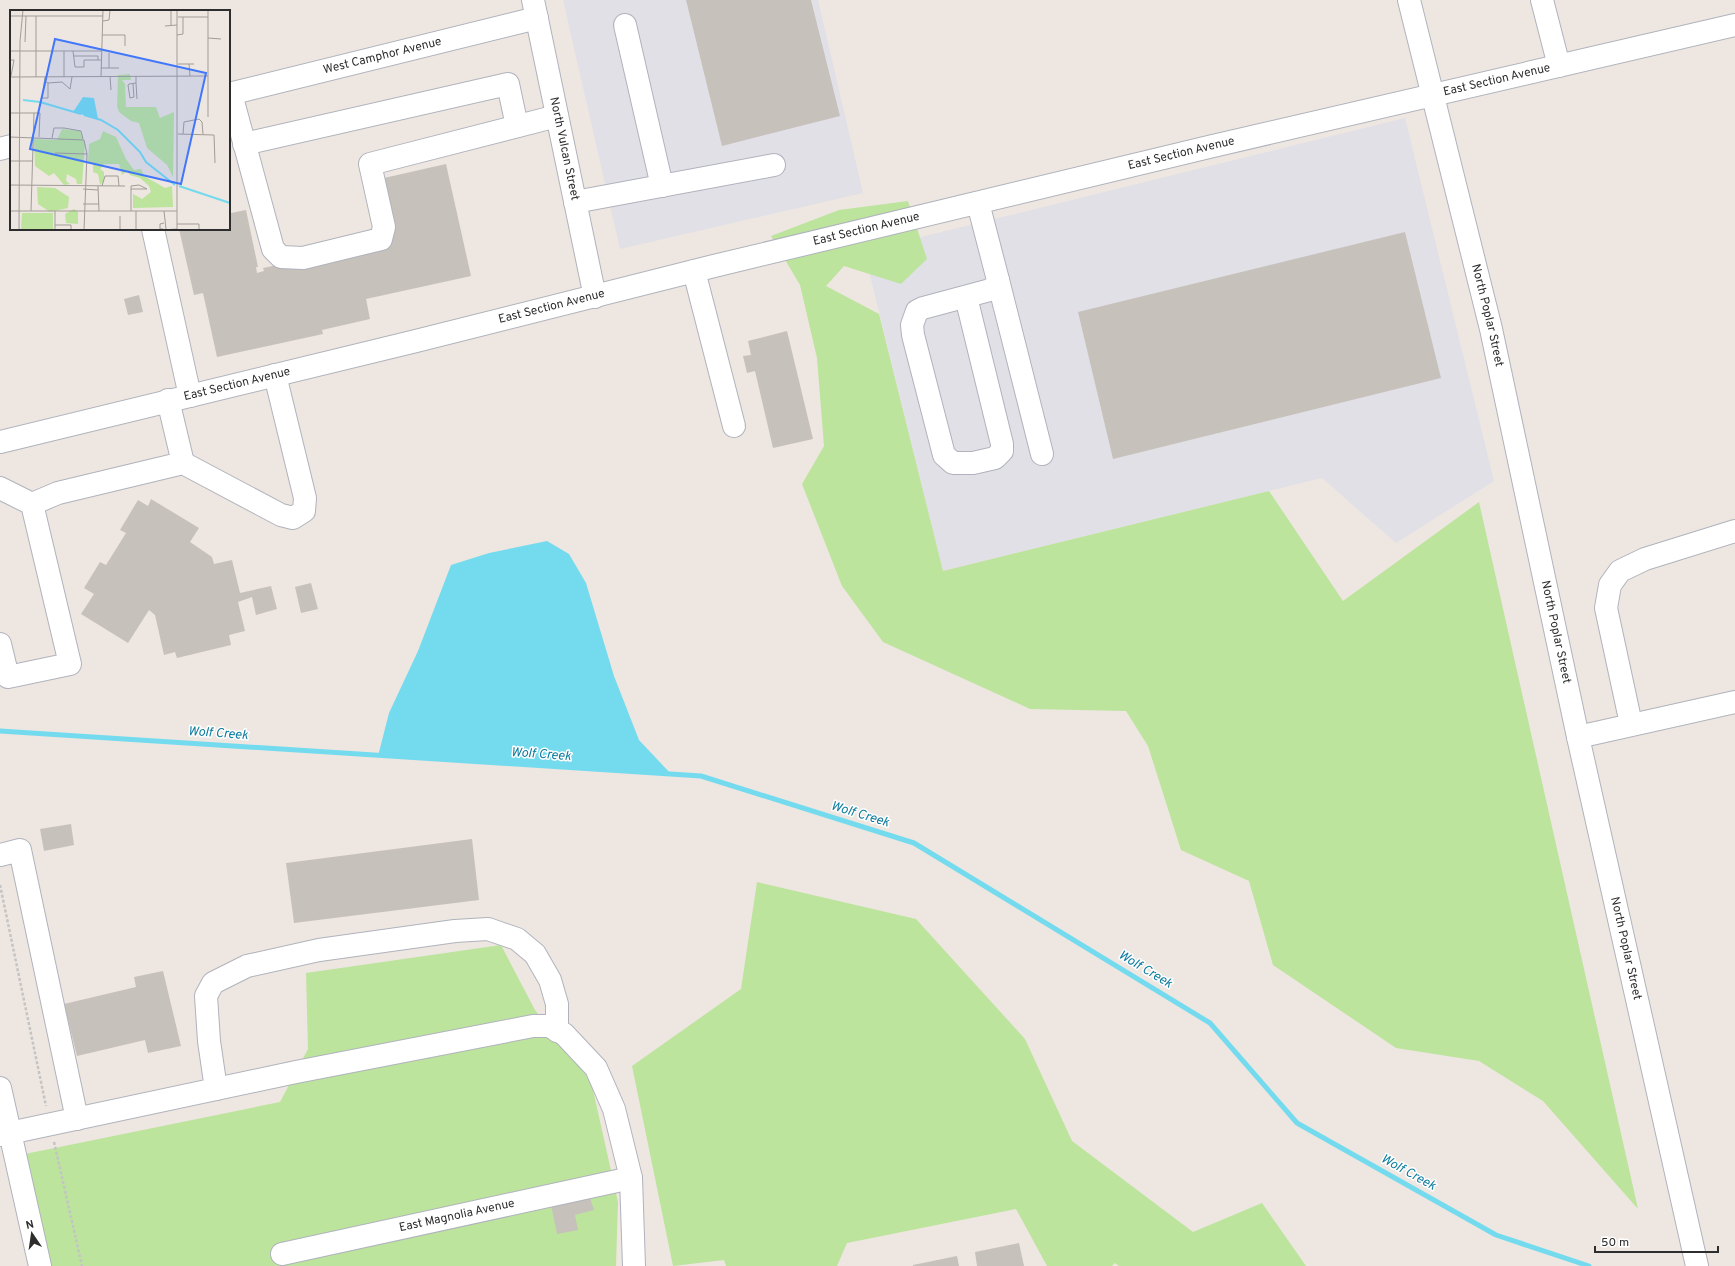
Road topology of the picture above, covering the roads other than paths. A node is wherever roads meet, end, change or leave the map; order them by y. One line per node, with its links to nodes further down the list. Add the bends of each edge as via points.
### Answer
1 (1409, 0): 8 (street, North Poplar Street)
2 (1542, 0): 6 (street)
3 (535, 9): 7 (street, West Camphor Avenue); 9 (street, North Vulcan Street)
4 (625, 25): 15 (street)
5 (1735, 25): 6 (street, East Section Avenue)
6 (1559, 66): 8 (street, East Section Avenue)
7 (230, 94): 11 (street)
8 (1433, 96): 17 (street, East Section Avenue); 36 (street, North Poplar Street, via 1491,328)
9 (557, 116): 10 (street); 16 (street, North Vulcan Street)
10 (517, 126): 11 (street, via 508,84); 11 (street, via 370,164 384,226 381,239 302,258 281,257 273,249)
11 (244, 144)
12 (10, 146): 13 (street)
13 (0, 149)
14 (774, 165): 15 (street)
15 (662, 186): 16 (street)
16 (575, 202): 21 (street, North Vulcan Street)
17 (978, 203): 19 (street, East Section Avenue); 20 (street)
18 (153, 230): 24 (street)
19 (694, 272): 21 (street, East Section Avenue); 26 (street)
20 (998, 280): 22 (street, via 994,288); 28 (street)
21 (595, 297): 23 (street, East Section Avenue)
22 (966, 297): 22 (street, via 917,311 912,325 944,455 953,463 962,464 995,458 1002,451)
23 (275, 375): 24 (street, East Section Avenue); 29 (street, via 305,498 304,511 293,518 281,515)
24 (190, 396): 25 (street, East Section Avenue)
25 (168, 400): 27 (street, East Section Avenue); 29 (street)
26 (734, 426)
27 (0, 442)
28 (1042, 454)
29 (183, 463): 31 (street, via 58,493)
30 (0, 488): 31 (street)
31 (32, 504): 33 (street, via 70,664 8,677)
32 (1735, 531): 35 (street, via 1645,559 1620,570 1610,585 1606,608)
33 (0, 644)
34 (1735, 702): 35 (street)
35 (1631, 724): 36 (street)
36 (1578, 737): 47 (street, North Poplar Street)
37 (10, 853): 41 (street)
38 (557, 1031): 40 (street, via 549,1026 533,1026); 40 (street, via 557,1004 550,980 535,954 516,939 488,929 455,931 319,950 247,966 213,983 206,996 208,1042); 43 (street, via 564,1034 596,1068 614,1109)
39 (0, 1088): 42 (street)
40 (216, 1089): 41 (street)
41 (76, 1119): 42 (street)
42 (5, 1134): 45 (street)
43 (631, 1178): 44 (street, East Magnolia Avenue); 46 (street)
44 (282, 1254)
45 (40, 1266)
46 (634, 1266)
47 (1697, 1266)

